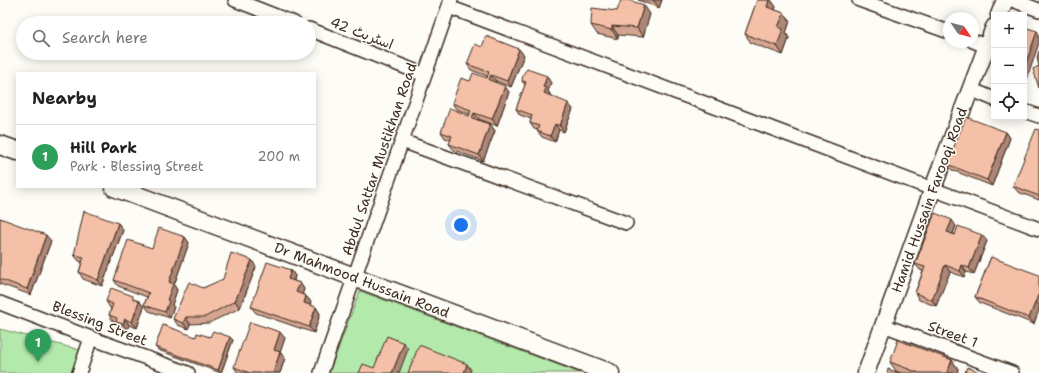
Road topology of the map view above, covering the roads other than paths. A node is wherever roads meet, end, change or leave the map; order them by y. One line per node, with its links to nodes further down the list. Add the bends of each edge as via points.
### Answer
1 (235, 0): 8 (street)
2 (859, 0): 9 (street)
3 (1004, 0): 7 (street)
4 (1012, 0): 6 (street)
5 (450, 3): 13 (street, Abdul Sattar Mustikhan Road); 22 (street)
6 (1039, 10)
7 (1000, 12)
8 (276, 16)
9 (943, 30)
10 (991, 30): 12 (street, Hamid Hussain Farooqi Road)
11 (316, 32): 13 (street, اسٹریٹ 42)
12 (980, 43): 14 (street, Hamid Hussain Farooqi Road)
13 (425, 75): 18 (street, Abdul Sattar Mustikhan Road)
14 (970, 89): 15 (street); 22 (street, Hamid Hussain Farooqi Road)
15 (991, 98)
16 (1027, 111): 17 (street)
17 (1039, 116)
18 (402, 141): 23 (street); 25 (street, Abdul Sattar Mustikhan Road)
19 (0, 144): 20 (main road)
20 (16, 151)
21 (117, 188): 25 (main road, Dr Mahmood Hussain Road)
22 (933, 188): 24 (street); 27 (street, Hamid Hussain Farooqi Road)
23 (626, 223)
24 (1039, 228)
25 (354, 277): 31 (street, Abdul Sattar Mustikhan Road); 32 (main road, Dr Mahmood Hussain Road)
26 (0, 302): 28 (street, Blessing Street)
27 (883, 325): 33 (street, Hamid Hussain Farooqi Road); 34 (street, Street 1)
28 (91, 338): 29 (street); 30 (street, Blessing Street)
29 (79, 373)
30 (188, 373)
31 (321, 373)
32 (610, 373)
33 (866, 373)
34 (1012, 373)

